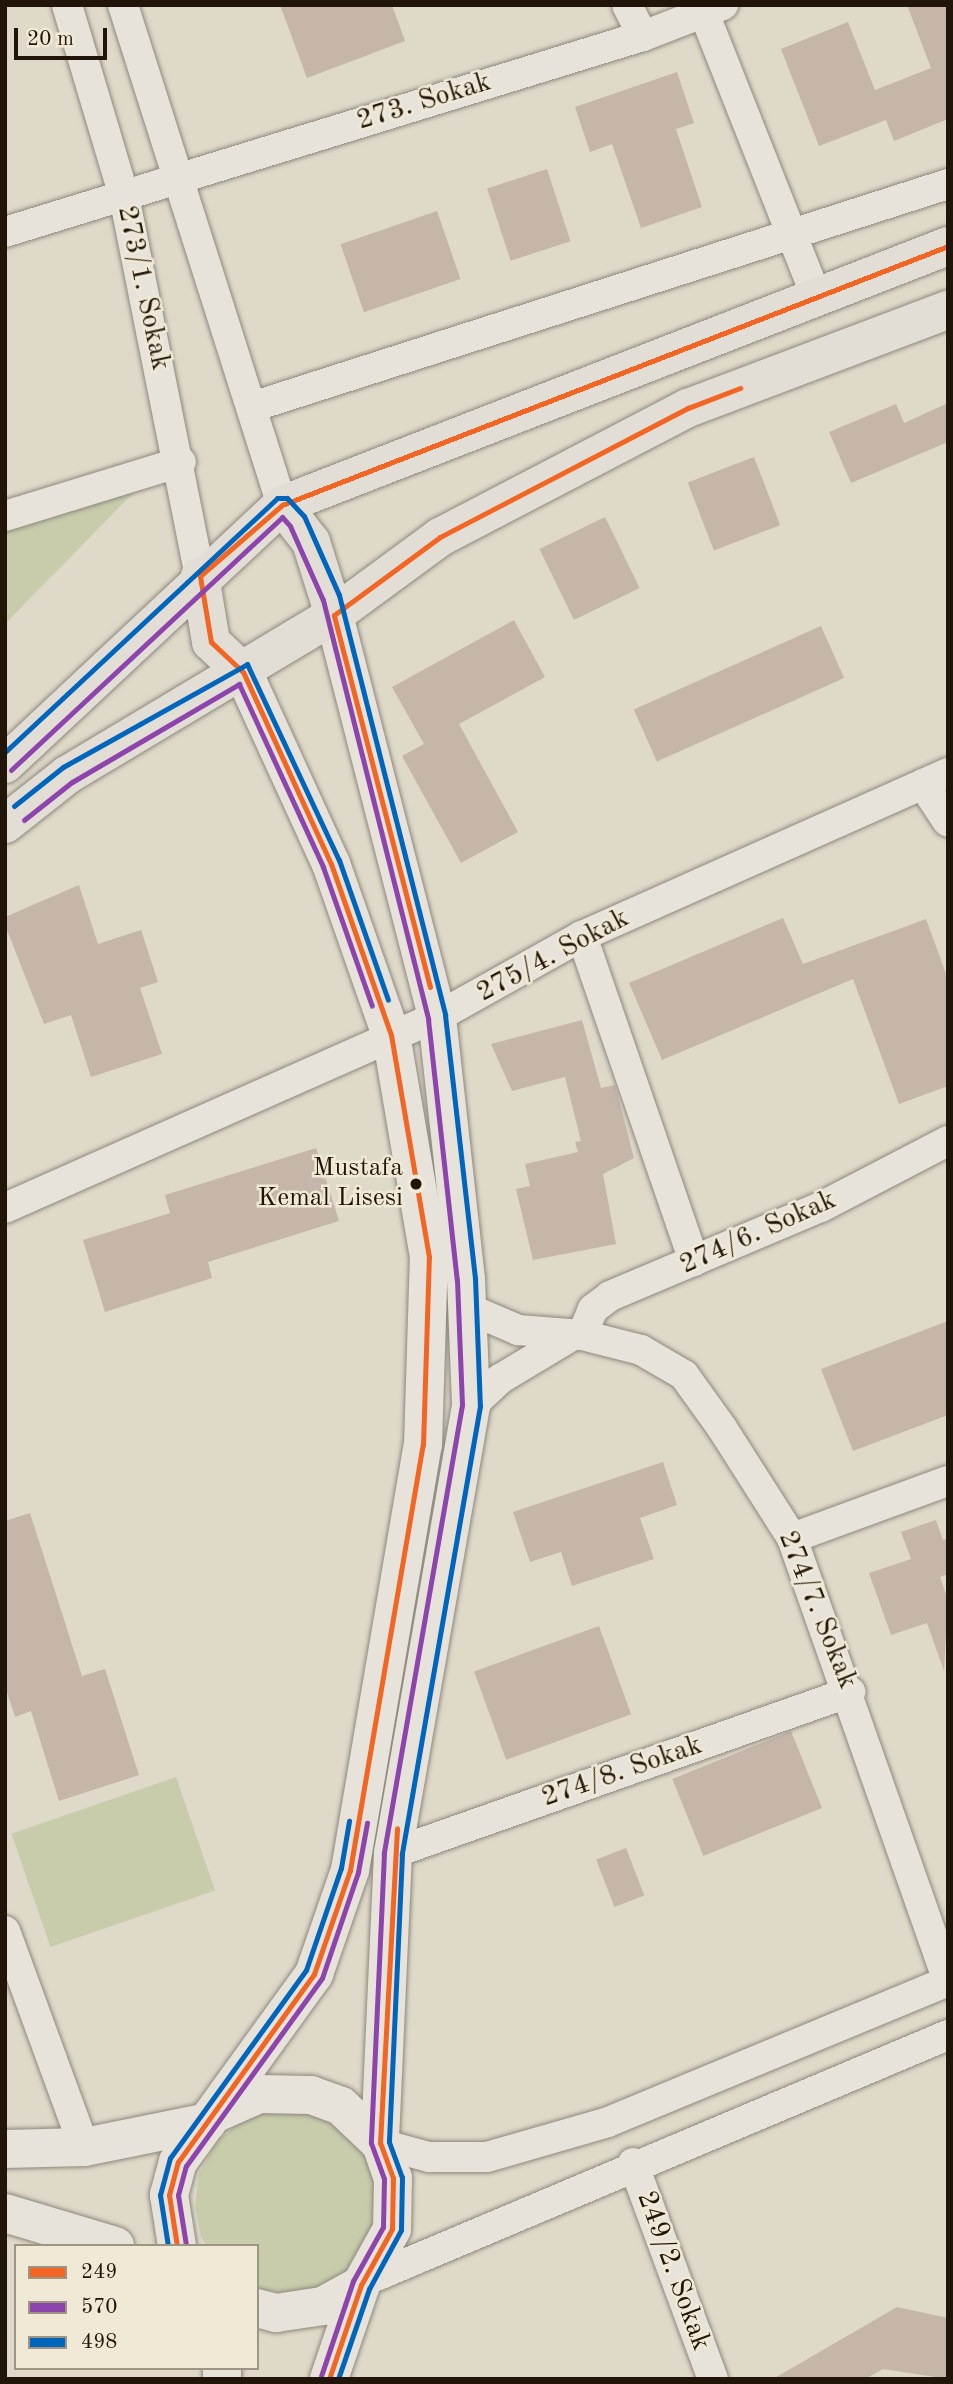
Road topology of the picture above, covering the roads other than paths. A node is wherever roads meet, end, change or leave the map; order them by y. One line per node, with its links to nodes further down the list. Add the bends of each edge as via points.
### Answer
1 (67, 5): 8 (street, 273/1. Sokak)
2 (123, 5): 6 (street)
3 (627, 5): 5 (street)
4 (713, 9): 5 (street, 273. Sokak); 10 (street)
5 (643, 36): 6 (street, 273. Sokak)
6 (181, 176): 8 (street, 273. Sokak); 14 (street)
7 (948, 184): 10 (street)
8 (124, 196): 9 (street, 273. Sokak); 15 (street, 273/1. Sokak)
9 (5, 232)
10 (791, 237): 12 (street); 14 (street)
11 (948, 246): 12 (main road)
12 (817, 299): 16 (main road)
13 (948, 310): 19 (main road, via 688,408 440,537)
14 (255, 406): 16 (street)
15 (181, 462): 17 (street); 18 (street, 273/1. Sokak)
16 (282, 505): 18 (main road); 19 (main road, via 311,542)
17 (5, 516)
18 (200, 576): 20 (main road, via 211,642); 21 (main road)
19 (334, 615): 20 (main road); 26 (main road)
20 (243, 673): 24 (main road, via 67,775); 27 (main road, via 331,864)
21 (5, 764)
22 (935, 778): 23 (street); 25 (street, 275/4. Sokak)
23 (948, 822)
24 (5, 824)
25 (582, 936): 26 (street, 275/4. Sokak); 30 (street)
26 (438, 1017): 27 (street, 275/4. Sokak); 31 (main road)
27 (391, 1035): 29 (street, 275/4. Sokak); 41 (main road, via 429,1257 423,1445 350,1870 314,1974)
28 (948, 1141): 30 (street, 274/6. Sokak, via 821,1208)
29 (5, 1208)
30 (694, 1261): 32 (street, 274/6. Sokak, via 610,1296 593,1309)
31 (467, 1308): 32 (street, 274/7. Sokak, via 493,1324); 33 (main road)
32 (576, 1336): 33 (street, via 500,1379); 35 (street, 274/7. Sokak, via 641,1350 684,1375)
33 (471, 1406): 37 (main road)
34 (948, 1481): 35 (street)
35 (792, 1538): 36 (street, 274/7. Sokak)
36 (850, 1692): 37 (street, 274/8. Sokak); 39 (street, 274/7. Sokak)
37 (393, 1853): 42 (main road)
38 (5, 1931): 43 (street)
39 (948, 1981): 42 (street, via 572,2133 487,2157 429,2157)
40 (948, 2035): 45 (street)
41 (211, 2118): 42 (main road, via 259,2094 311,2095 341,2106); 43 (main road); 48 (main road, via 178,2162 169,2194)
42 (380, 2143): 49 (main road, via 393,2178 392,2229)
43 (84, 2147): 44 (main road)
44 (5, 2149)
45 (633, 2163): 49 (street); 52 (street, 249/2. Sokak)
46 (5, 2213): 47 (main road)
47 (108, 2244)
48 (177, 2244)
49 (362, 2283): 50 (main road, via 323,2306 276,2313); 51 (main road)
50 (259, 2309)
51 (329, 2379)
52 (713, 2379)

